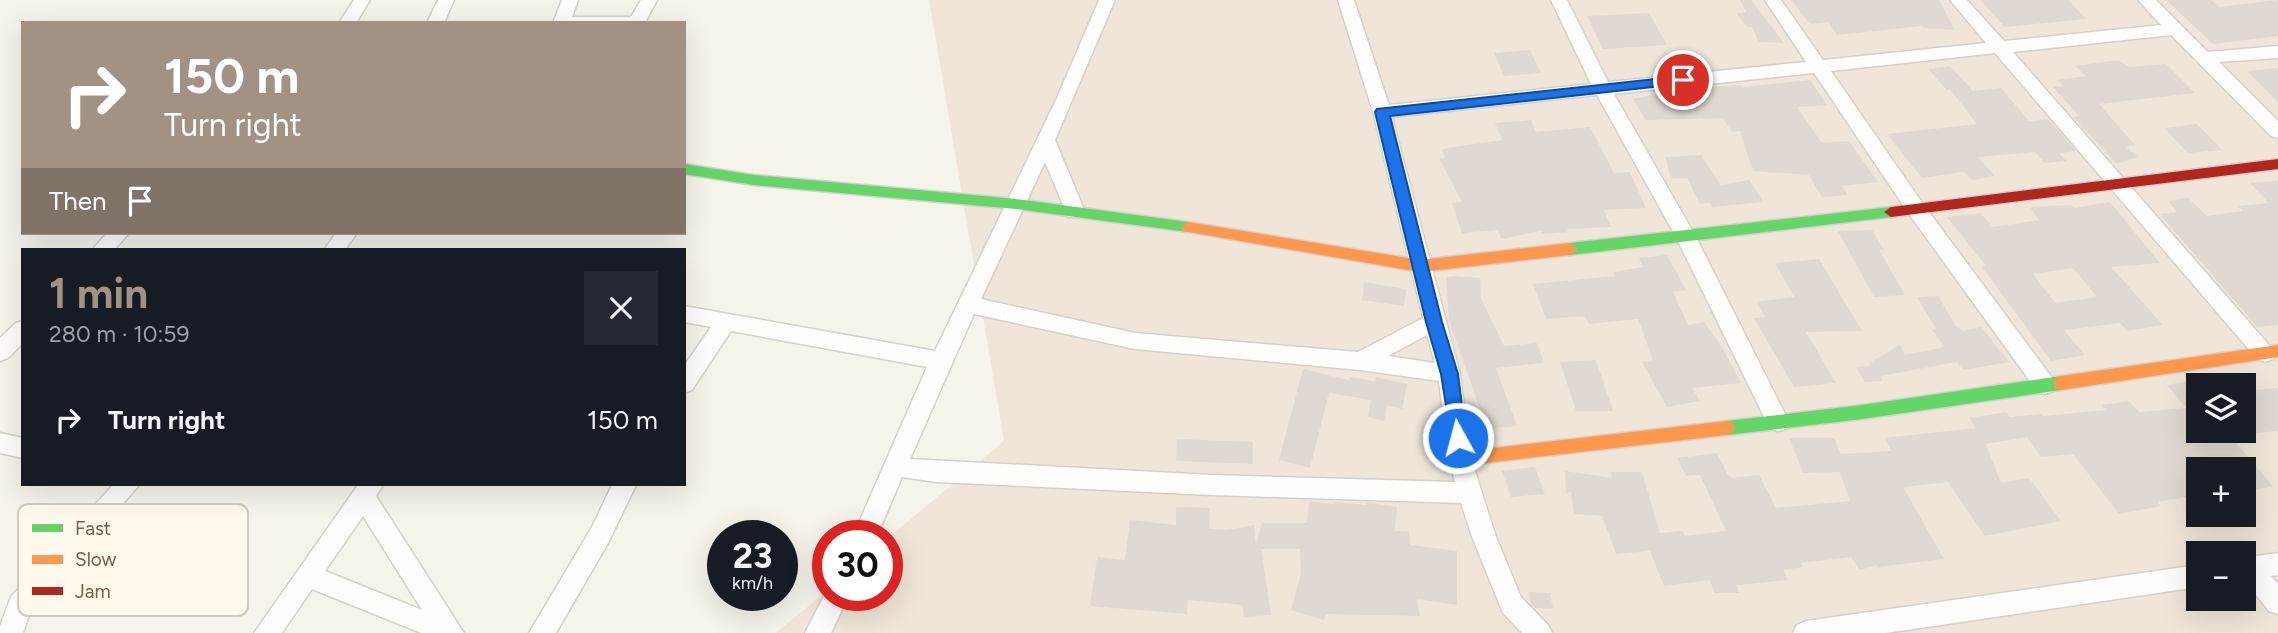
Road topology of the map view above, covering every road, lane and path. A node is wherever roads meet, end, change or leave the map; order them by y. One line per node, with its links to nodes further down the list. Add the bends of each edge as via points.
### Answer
1 (362, 0): 11 (street)
2 (446, 0): 12 (street)
3 (570, 0): 13 (street)
4 (649, 0): 14 (street)
5 (1107, 0): 23 (street)
6 (1346, 0): 21 (street)
7 (1559, 0): 20 (street)
8 (1773, 0): 19 (street)
9 (1958, 0): 16 (street)
10 (2146, 0): 15 (street)
11 (348, 21)
12 (436, 21)
13 (561, 21)
14 (637, 21)
15 (2175, 29): 16 (street); 18 (street)
16 (1997, 46): 19 (street); 26 (street)
17 (2278, 51): 18 (street)
18 (2204, 58): 22 (street)
19 (1818, 66): 20 (street); 28 (street)
20 (1602, 89): 21 (street); 31 (street)
21 (1382, 112): 33 (street)
22 (2278, 132)
23 (1045, 138): 27 (street); 29 (street)
24 (2278, 164): 26 (street)
25 (686, 169): 27 (street, via 754,180)
26 (2117, 183): 28 (street); 40 (street)
27 (1016, 204): 29 (street); 34 (street)
28 (1916, 209): 31 (street); 45 (street)
29 (1075, 212): 33 (street)
30 (117, 235): 32 (street)
31 (1686, 237): 33 (street); 46 (street)
32 (104, 248)
33 (1420, 266): 37 (street)
34 (969, 305): 41 (street); 42 (street, via 1135,341)
35 (686, 314): 36 (street)
36 (726, 321): 41 (street); 44 (street)
37 (1434, 322): 42 (street); 43 (street)
38 (21, 331): 39 (street)
39 (0, 352)
40 (2272, 352): 45 (street)
41 (941, 361): 50 (street)
42 (1360, 361): 43 (street)
43 (1450, 374): 49 (street)
44 (686, 381)
45 (2045, 385): 46 (street)
46 (1778, 422): 49 (street)
47 (0, 443): 48 (street)
48 (21, 448)
49 (1460, 459): 54 (street)
50 (897, 467): 54 (street, via 1198,485); 56 (street)
51 (126, 486): 55 (street)
52 (624, 486): 68 (street)
53 (367, 490): 59 (street); 67 (street)
54 (1470, 493): 70 (street, via 1512,606)
55 (110, 504)
56 (872, 520)
57 (2278, 564): 58 (street)
58 (2256, 567)
59 (307, 575): 66 (street); 67 (street)
60 (2186, 578): 71 (street)
61 (2256, 580): 62 (street)
62 (2278, 603)
63 (18, 610): 65 (street)
64 (828, 611): 69 (street)
65 (9, 633)
66 (267, 633)
67 (451, 633)
68 (542, 633)
69 (818, 633)
70 (1539, 633)
71 (1820, 633)

